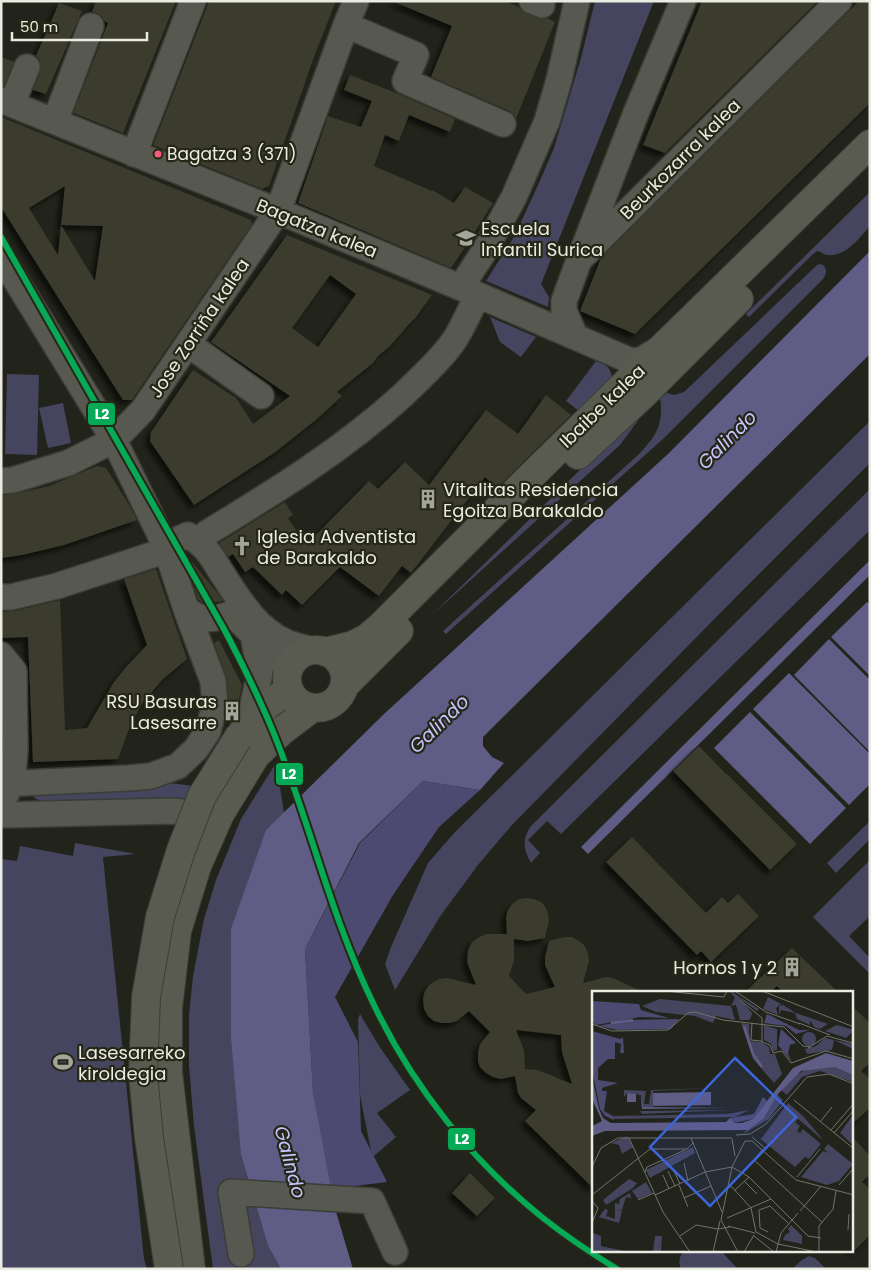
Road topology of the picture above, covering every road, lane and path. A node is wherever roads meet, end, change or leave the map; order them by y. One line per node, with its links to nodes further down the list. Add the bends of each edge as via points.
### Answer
1 (193, 1): 13 (street)
2 (356, 1): 6 (street, Jose Zorriña kalea)
3 (578, 1): 20 (street, via 547,121 514,197 485,250)
4 (683, 1): 14 (street)
5 (839, 1): 16 (street, Beurkozarra kalea)
6 (346, 25): 11 (street, via 420,45 405,81); 17 (street, Jose Zorriña kalea)
7 (91, 26): 10 (street)
8 (26, 67): 9 (street)
9 (6, 102): 10 (street, Bagatza kalea)
10 (55, 121): 13 (street, Bagatza kalea)
11 (503, 124)
12 (870, 144): 23 (main road, Ibaibe kalea, via 661,348)
13 (134, 154): 17 (street, Bagatza kalea)
14 (616, 164): 16 (street); 19 (street)
15 (870, 170): 26 (main road, Ibaibe kalea)
16 (645, 194): 19 (street, Beurkozarra kalea)
17 (278, 211): 20 (street, Bagatza kalea); 22 (street, Jose Zorriña kalea)
18 (2, 259): 25 (street)
19 (579, 260): 21 (street, Beurkozarra kalea, via 564,301 568,324)
20 (469, 291): 21 (street, Bagatza kalea); 28 (street, via 454,342 422,377 347,442)
21 (575, 336): 23 (street, Bagatza kalea)
22 (188, 344): 24 (street); 25 (street, Jose Zorriña kalea, via 143,410)
23 (631, 369): 26 (street, via 629,392 625,399 580,443); 34 (main road, Ibaibe kalea, via 528,479 380,627 353,645)
24 (261, 396)
25 (114, 440): 27 (street, Jose Zorriña kalea, via 68,463); 29 (street)
26 (572, 462): 38 (main road, Ibaibe kalea)
27 (1, 481)
28 (208, 532)
29 (159, 550): 30 (street, via 57,586); 31 (street); 34 (street, via 188,535 200,542 258,623 288,643)
30 (1, 597)
31 (186, 609): 32 (street, via 195,615); 36 (street)
32 (215, 619): 33 (street, via 231,614); 36 (street, via 204,630)
33 (253, 634): 37 (street, via 274,652); 40 (street, via 260,673)
34 (320, 651): 37 (main road, via 299,656 293,662); 38 (main road, via 333,656 339,663 345,678)
35 (1, 656): 41 (street, via 14,671 14,751)
36 (204, 658): 41 (street, via 213,681 215,705 208,731 196,749 178,766 151,776)
37 (289, 680): 39 (main road, via 293,697); 40 (main road, via 267,704)
38 (344, 686): 39 (main road, via 336,700 321,708)
39 (312, 708): 40 (main road, via 283,730)
40 (247, 747): 47 (main road, bridge, via 202,796 160,917 146,997 143,1074 149,1138); 48 (main road, via 197,866 177,931 168,1008 168,1072)
41 (5, 791): 43 (street, via 17,792 26,801)
42 (182, 812): 43 (street)
43 (56, 814): 44 (street)
44 (1, 815)
45 (395, 1252): 46 (street, via 372,1201 231,1192)
46 (241, 1254)
47 (169, 1269)
48 (191, 1269)

